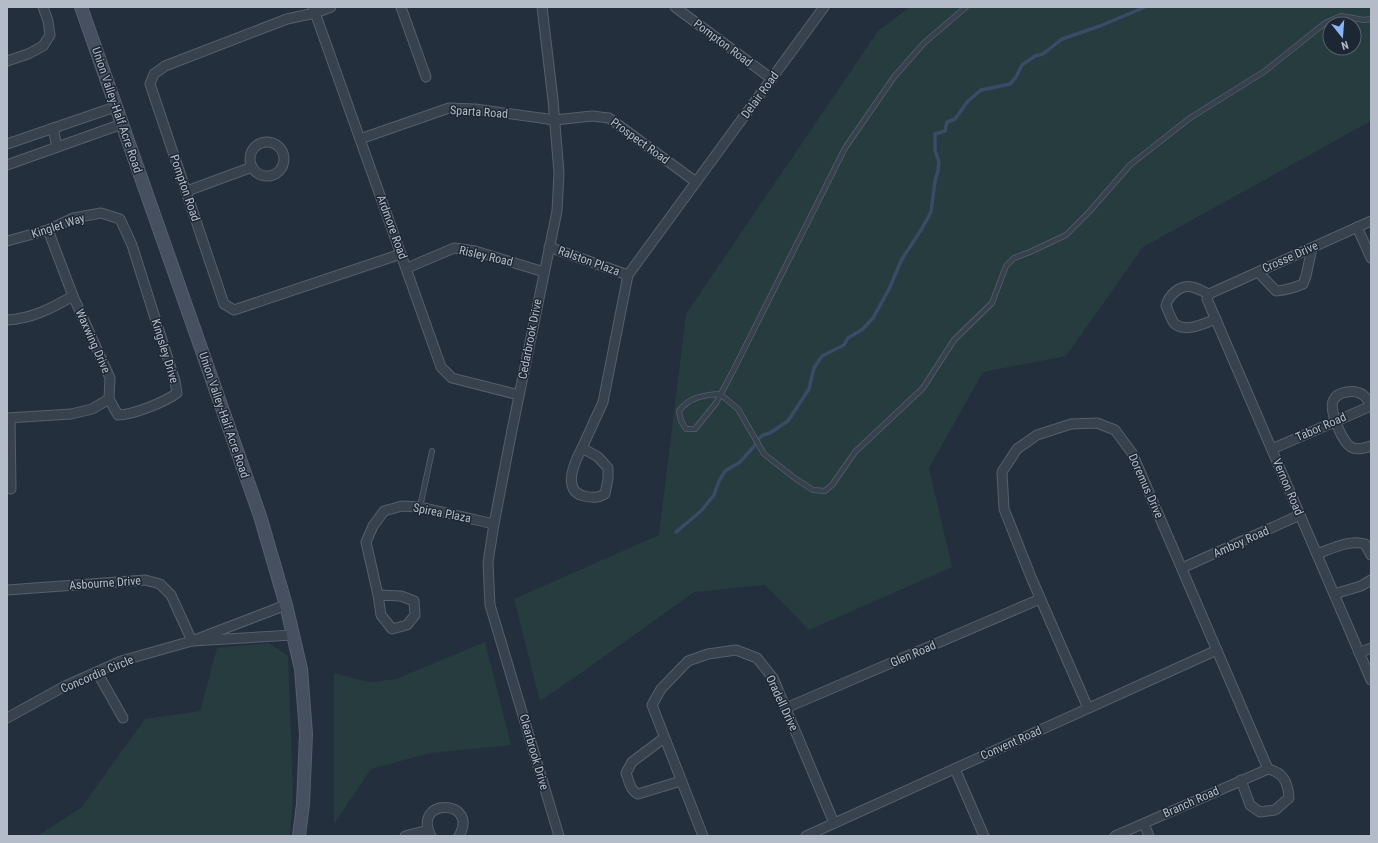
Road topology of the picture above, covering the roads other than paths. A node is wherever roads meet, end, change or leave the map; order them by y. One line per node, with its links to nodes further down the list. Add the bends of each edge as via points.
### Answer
1 (43, 7): 11 (street, via 50,35 43,46)
2 (81, 7): 14 (street, Union Valley-Half Acre Road)
3 (331, 7): 9 (street, Pompton Road)
4 (401, 7): 12 (street)
5 (542, 7): 15 (street, Cedarbrook Drive)
6 (675, 7): 13 (street, Pompton Road)
7 (824, 7): 13 (street, Delair Road)
8 (966, 7): 42 (lane, via 924,43 894,77 845,148)
9 (314, 10): 18 (street, Ardmore Road); 24 (street, Pompton Road, via 165,66 154,74 150,84)
10 (1371, 19): 42 (lane, via 1341,16 1325,23 1265,71 1190,118 1130,165 1066,235 1014,258 1006,266 992,303 954,340 923,388 856,452 832,486 825,491 813,490 764,454 738,409)
11 (7, 61)
12 (426, 76)
13 (772, 79): 23 (street, Delair Road)
14 (116, 107): 16 (street, Union Valley-Half Acre Road); 17 (street)
15 (555, 120): 18 (street, Sparta Road, via 450,108); 23 (street, Prospect Road, via 592,116 609,118); 29 (street, Cedarbrook Drive, via 559,173 557,211)
16 (122, 124): 20 (street); 64 (street, Union Valley-Half Acre Road, via 260,516)
17 (52, 128): 19 (street); 20 (street)
18 (360, 139): 31 (street, Ardmore Road)
19 (7, 144)
20 (57, 147): 21 (street)
21 (7, 165)
22 (252, 168): 24 (street)
23 (696, 182): 36 (street, Delair Road)
24 (187, 192): 31 (street, Pompton Road, via 224,304 234,310)
25 (1371, 221): 26 (street, Crosse Drive)
26 (1357, 227): 30 (street, Crosse Drive); 32 (street)
27 (48, 230): 28 (street, Kinglet Way); 37 (street, Kinglet Way, via 73,218 101,213 120,219); 39 (street, Waxwing Drive)
28 (7, 241)
29 (549, 247): 34 (street, Cedarbrook Drive); 36 (street, Ralston Plaza)
30 (1312, 248): 35 (street, Crosse Drive); 35 (street, via 1303,284 1288,290 1276,291)
31 (402, 254): 33 (street, Ardmore Road)
32 (1371, 258)
33 (406, 268): 34 (street, Risley Road, via 454,248 475,251); 43 (street, Ardmore Road, via 441,367 452,378)
34 (544, 272): 43 (street, Cedarbrook Drive)
35 (1258, 272): 38 (street, Crosse Drive)
36 (628, 275): 49 (street, via 603,402)
37 (142, 276): 44 (street, Kingsley Drive, via 178,393 170,399 127,415 118,415)
38 (1209, 294): 40 (street, Vernon Road, via 1208,299); 40 (street, via 1191,286 1183,288 1177,291 1166,306 1174,323 1182,327 1191,327)
39 (73, 296): 41 (street, via 47,310 16,320); 44 (street, Waxwing Drive, via 110,378)
40 (1216, 319): 50 (street, Vernon Road)
41 (7, 320)
42 (720, 394): 42 (lane, via 699,397 684,404 679,411 686,429 695,428 716,403)
43 (519, 395): 55 (street, Cedarbrook Drive)
44 (109, 399): 46 (street, via 92,409 71,414)
45 (1371, 405): 47 (street, Tabor Road); 47 (street, via 1363,395 1356,392 1339,395 1333,401 1332,409)
46 (8, 418): 52 (street)
47 (1336, 421): 48 (street, via 1345,442 1352,448 1362,449); 50 (street, Tabor Road)
48 (1371, 446)
49 (582, 448): 49 (street, via 573,466 571,481 580,495 595,498 605,494 608,468 598,457)
50 (1272, 449): 54 (street, Vernon Road)
51 (432, 451): 53 (lane)
52 (11, 489)
53 (420, 507): 55 (street, Spirea Plaza); 62 (street, Spirea Plaza, via 402,506 384,511 373,526 366,542)
54 (1300, 515): 56 (street, Vernon Road); 58 (street, Amboy Road)
55 (494, 524): 70 (street, Cedarbrook Drive, via 488,562 490,605)
56 (1317, 554): 57 (street, via 1340,545 1358,542 1365,544); 61 (street, Vernon Road)
57 (1371, 555)
58 (1182, 568): 63 (street, Doremus Drive, via 1132,453 1115,430 1098,423 1072,424 1037,435 1016,449 1002,472 1004,509); 68 (street, Doremus Drive)
59 (1371, 580): 61 (street, via 1361,586)
60 (7, 590): 66 (street, Asbourne Drive, via 145,580 160,584 171,595)
61 (1334, 594): 69 (street, Vernon Road)
62 (378, 595): 62 (street, Spirea Plaza, via 381,615 392,629 406,625 415,615 414,601 401,596)
63 (1040, 599): 73 (street, Glen Road); 74 (street, Doremus Drive)
64 (286, 605): 65 (street, Union Valley-Half Acre Road); 66 (street, Concordia Circle)
65 (293, 634): 66 (street, Concordia Circle); 85 (street, Union Valley-Half Acre Road, via 301,669 306,734)
66 (192, 641): 71 (street, Concordia Circle, via 121,661)
67 (1371, 648): 69 (street)
68 (1217, 650): 74 (street, Convent Road); 79 (street, Doremus Drive)
69 (1360, 653): 72 (street, Vernon Road)
70 (509, 668): 88 (street, Clearbrook Drive)
71 (97, 672): 75 (street, Concordia Circle); 76 (street)
72 (1371, 680)
73 (786, 708): 77 (street, Oradell Drive, via 773,678 757,658 736,650 708,654 688,661 661,689 655,700 652,706); 82 (street, Oradell Drive)
74 (1088, 708): 78 (street, Convent Road)
75 (7, 718)
76 (123, 718)
77 (664, 738): 81 (street, Oradell Drive); 81 (street, via 632,762 626,773 629,784 638,794)
78 (955, 769): 82 (street, Convent Road); 91 (street)
79 (1268, 769): 80 (street, Branch Road); 80 (street, via 1282,777 1288,786 1289,798 1275,810 1260,812 1250,806)
80 (1241, 780): 83 (street, Branch Road)
81 (681, 781): 89 (street, Oradell Drive)
82 (834, 823): 90 (street, Convent Road)
83 (1144, 824): 92 (street, Branch Road); 93 (street)
84 (430, 833): 86 (street); 87 (street, via 428,819 431,814 442,807 449,807 461,816 463,823)
85 (299, 836)
86 (405, 836)
87 (459, 836)
88 (559, 836)
89 (703, 836)
90 (806, 836)
91 (984, 836)
92 (1115, 836)
93 (1149, 836)

